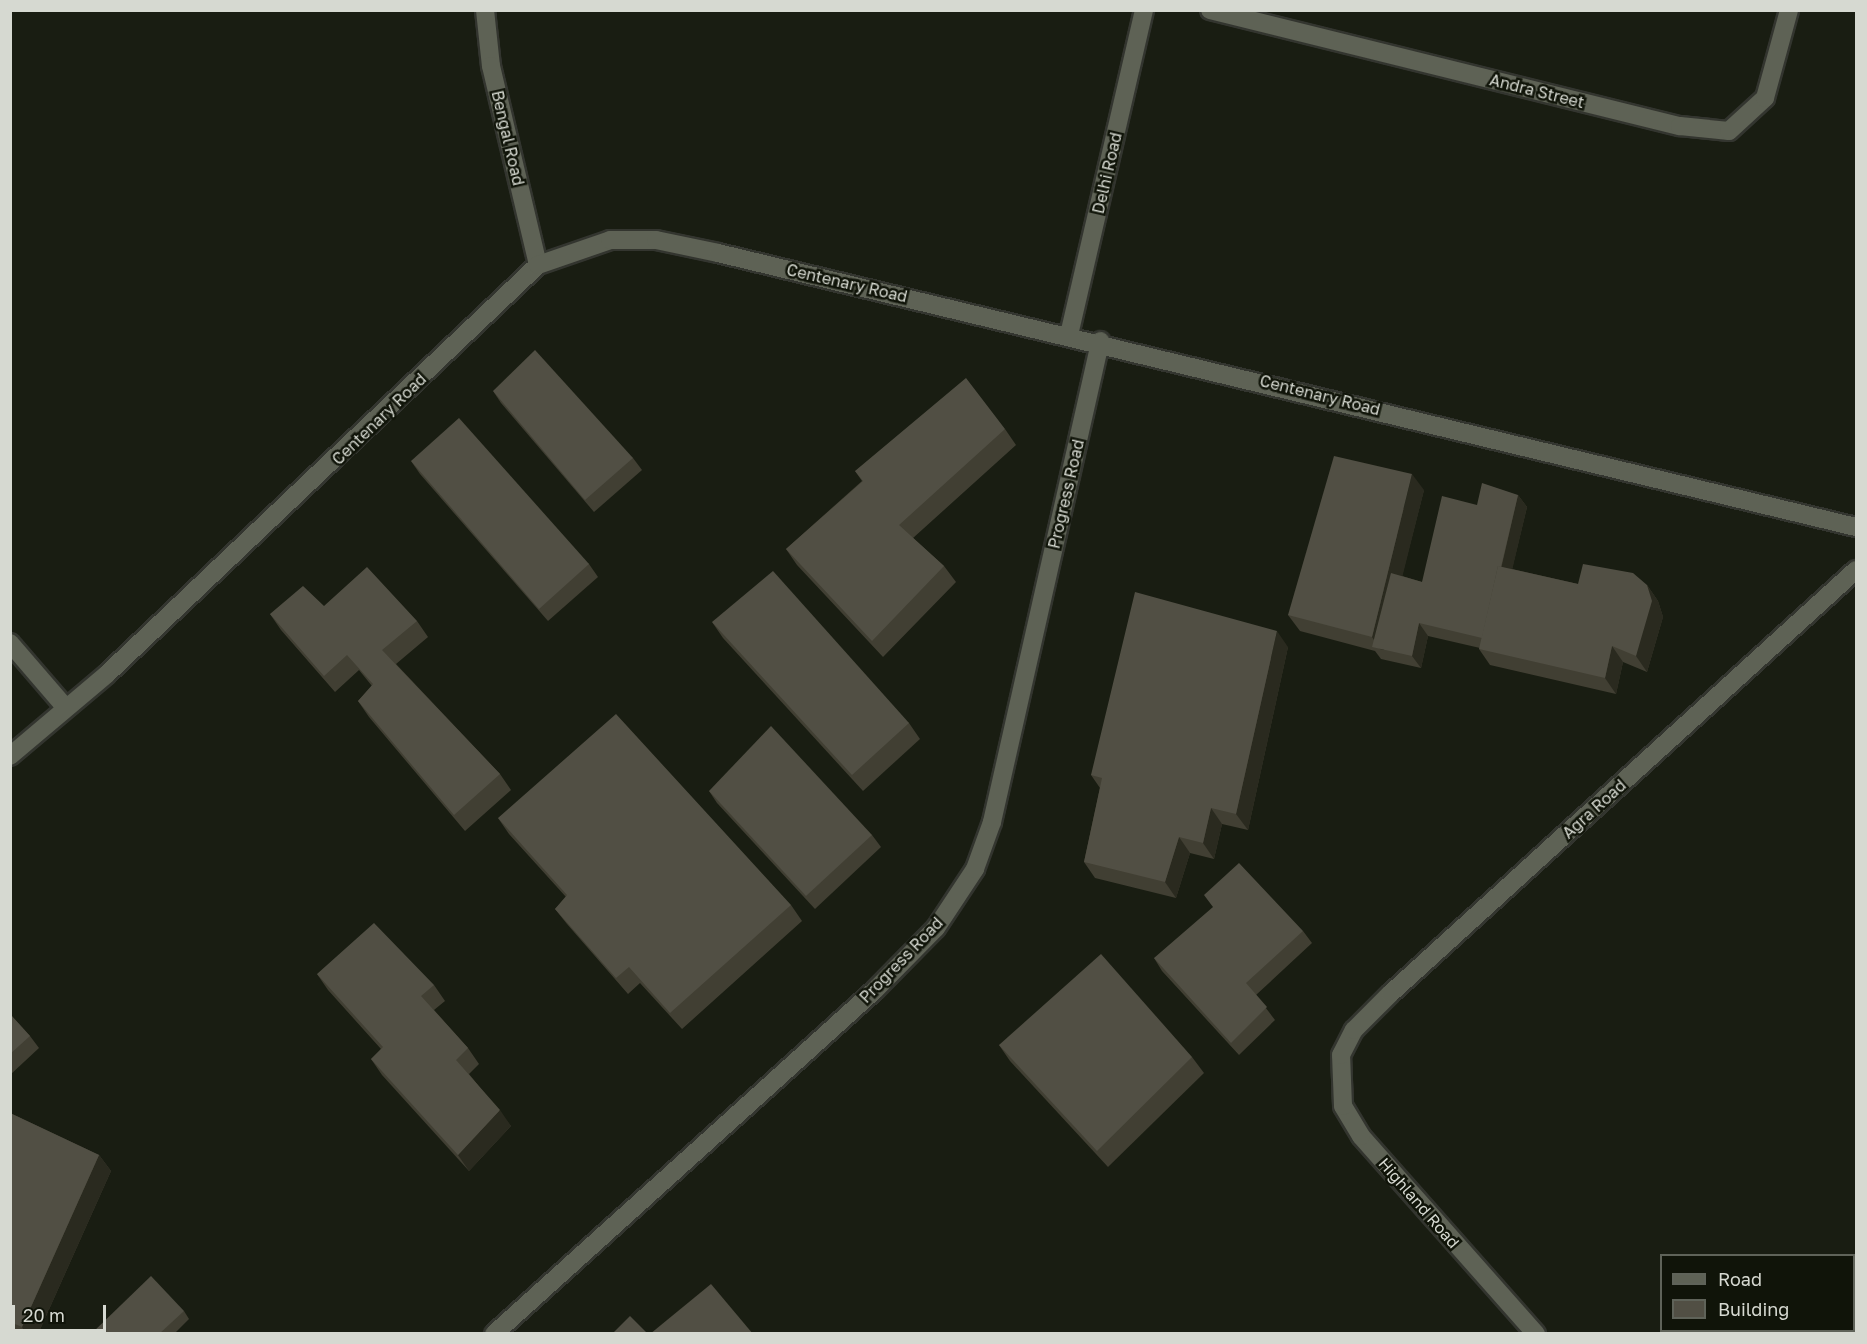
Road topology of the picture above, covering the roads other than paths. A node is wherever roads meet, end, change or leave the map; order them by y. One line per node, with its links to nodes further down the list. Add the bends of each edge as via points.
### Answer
1 (485, 10): 5 (street, Bengal Road, via 491,66)
2 (1144, 10): 6 (street, Delhi Road)
3 (1210, 10): 4 (street, Andra Street, via 1680,126 1729,131 1765,98)
4 (1789, 10)
5 (538, 265): 6 (street, Centenary Road, via 610,240 656,240); 11 (street, Centenary Road, via 371,428)
6 (1069, 335): 7 (street, Centenary Road)
7 (1100, 341): 8 (street, Centenary Road); 14 (street, Progress Road, via 992,822 975,869 936,928 875,990)
8 (1857, 527)
9 (1857, 570): 13 (street, Agra Road, via 1390,994 1354,1030)
10 (10, 643): 11 (street)
11 (65, 708): 12 (street, Centenary Road)
12 (10, 756)
13 (1341, 1055): 15 (street, Highland Road, via 1344,1106 1361,1136)
14 (494, 1334)
15 (1536, 1334)

